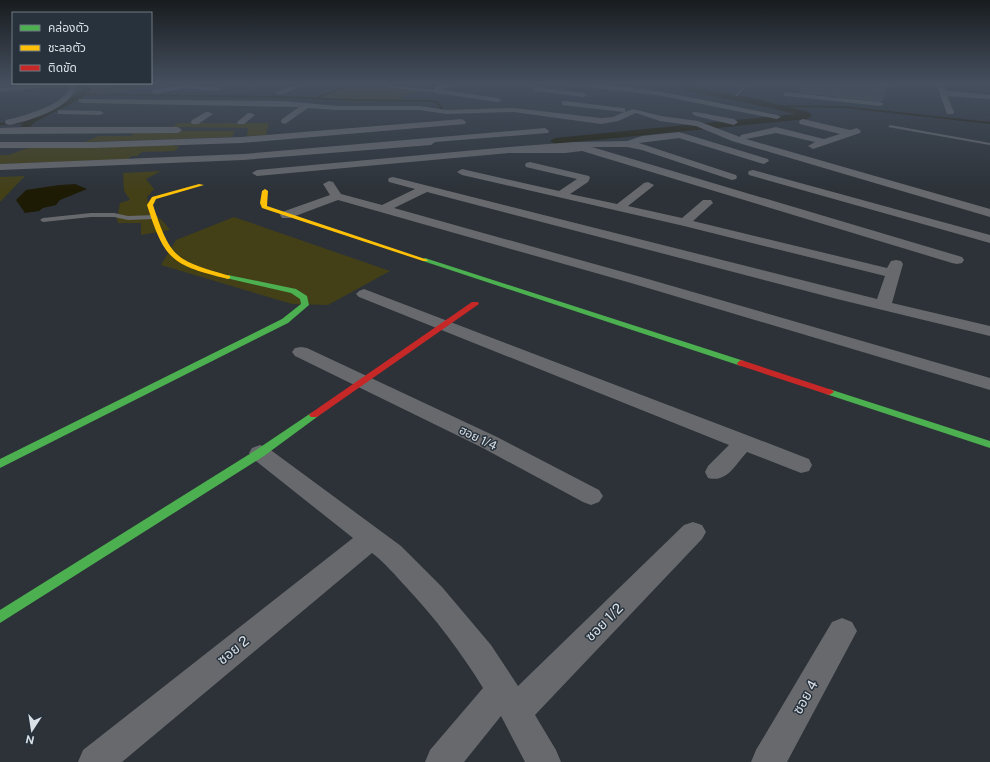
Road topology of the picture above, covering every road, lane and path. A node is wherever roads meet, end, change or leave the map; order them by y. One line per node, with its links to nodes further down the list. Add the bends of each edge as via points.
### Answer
1 (25, 119): 17 (street)
2 (205, 119): 22 (street, via 194,125)
3 (246, 119): 28 (street, via 238,122 242,131)
4 (289, 119): 12 (street)
5 (506, 119): 11 (street)
6 (583, 119): 7 (street, via 601,121)
7 (612, 119)
8 (668, 119): 13 (street)
9 (718, 119): 15 (street)
10 (465, 120): 14 (street)
11 (486, 120)
12 (285, 121)
13 (682, 121): 20 (street); 37 (street, via 707,127)
14 (417, 122): 25 (street, via 372,125); 29 (street)
15 (734, 122)
16 (803, 122): 30 (street, via 853,132)
17 (0, 123)
18 (323, 124): 25 (street)
19 (275, 125): 27 (street)
20 (657, 126)
21 (890, 126): 33 (lane)
22 (24, 130): 23 (street); 31 (street)
23 (0, 131)
24 (545, 131): 29 (street)
25 (325, 133): 27 (street)
26 (744, 136): 30 (street, via 776,130)
27 (274, 137): 28 (street)
28 (241, 140): 31 (street, via 94,145); 35 (street)
29 (430, 141): 35 (street); 36 (street)
30 (825, 142): 37 (street)
31 (0, 144)
32 (627, 144): 34 (street); 42 (street, via 642,139 679,135); 50 (street, via 644,147 732,177 730,181)
33 (990, 144)
34 (580, 146): 36 (street, via 566,150 509,150); 56 (street)
35 (243, 157): 41 (street)
36 (442, 157): 45 (street)
37 (786, 159): 39 (street, via 802,158)
38 (853, 162): 47 (street)
39 (822, 164): 43 (street); 47 (street)
40 (530, 165): 58 (street, via 585,178)
41 (0, 166)
42 (770, 169): 46 (street); 50 (street); 53 (street)
43 (804, 169)
44 (462, 172): 49 (street)
45 (257, 173)
46 (792, 173)
47 (829, 174): 53 (street); 65 (street)
48 (393, 180): 54 (street)
49 (495, 180): 58 (street); 59 (street)
50 (751, 181): 56 (street)
51 (201, 185): 67 (street, via 154,198 150,205)
52 (648, 185): 62 (street)
53 (798, 186): 60 (street)
54 (426, 188): 59 (street); 64 (street)
55 (265, 191): 66 (street, via 262,203 264,207)
56 (726, 191): 72 (street)
57 (882, 192): 60 (street)
58 (561, 195): 62 (street)
59 (460, 197): 75 (street)
60 (857, 202): 69 (street)
61 (707, 203): 70 (street)
62 (618, 208): 70 (street)
63 (950, 208): 69 (street)
64 (383, 209): 66 (street, via 333,190); 80 (street)
65 (990, 213)
66 (286, 214): 82 (street)
67 (154, 217): 68 (lane, via 91,215); 84 (street, via 169,253 180,262 294,291 304,298 305,305 284,321)
68 (43, 220)
69 (923, 220): 71 (street)
70 (684, 222): 75 (street, via 761,236 894,269)
71 (990, 239)
72 (957, 260)
73 (364, 294): 76 (street)
74 (474, 304): 76 (street)
75 (883, 305): 77 (street)
76 (445, 326): 79 (street); 81 (street)
77 (990, 331)
78 (301, 352): 79 (street, ฮอย 1/4)
79 (363, 382): 83 (street); 87 (street, ฮอย 1/4, via 489,442)
80 (990, 384)
81 (744, 442): 85 (street); 86 (street)
82 (990, 445)
83 (260, 453): 89 (street); 90 (street)
84 (0, 464)
85 (801, 465)
86 (716, 472)
87 (591, 496)
88 (693, 532): 92 (street, ซอย 1/2)
89 (372, 538): 92 (street, via 392,554 432,596 480,655); 93 (street, ซอย 2)
90 (0, 617)
91 (842, 631): 96 (street, ซอย 4)
92 (509, 701): 94 (street, ซอย 1/2); 95 (street)
93 (95, 762)
94 (442, 762)
95 (544, 762)
96 (768, 762)

